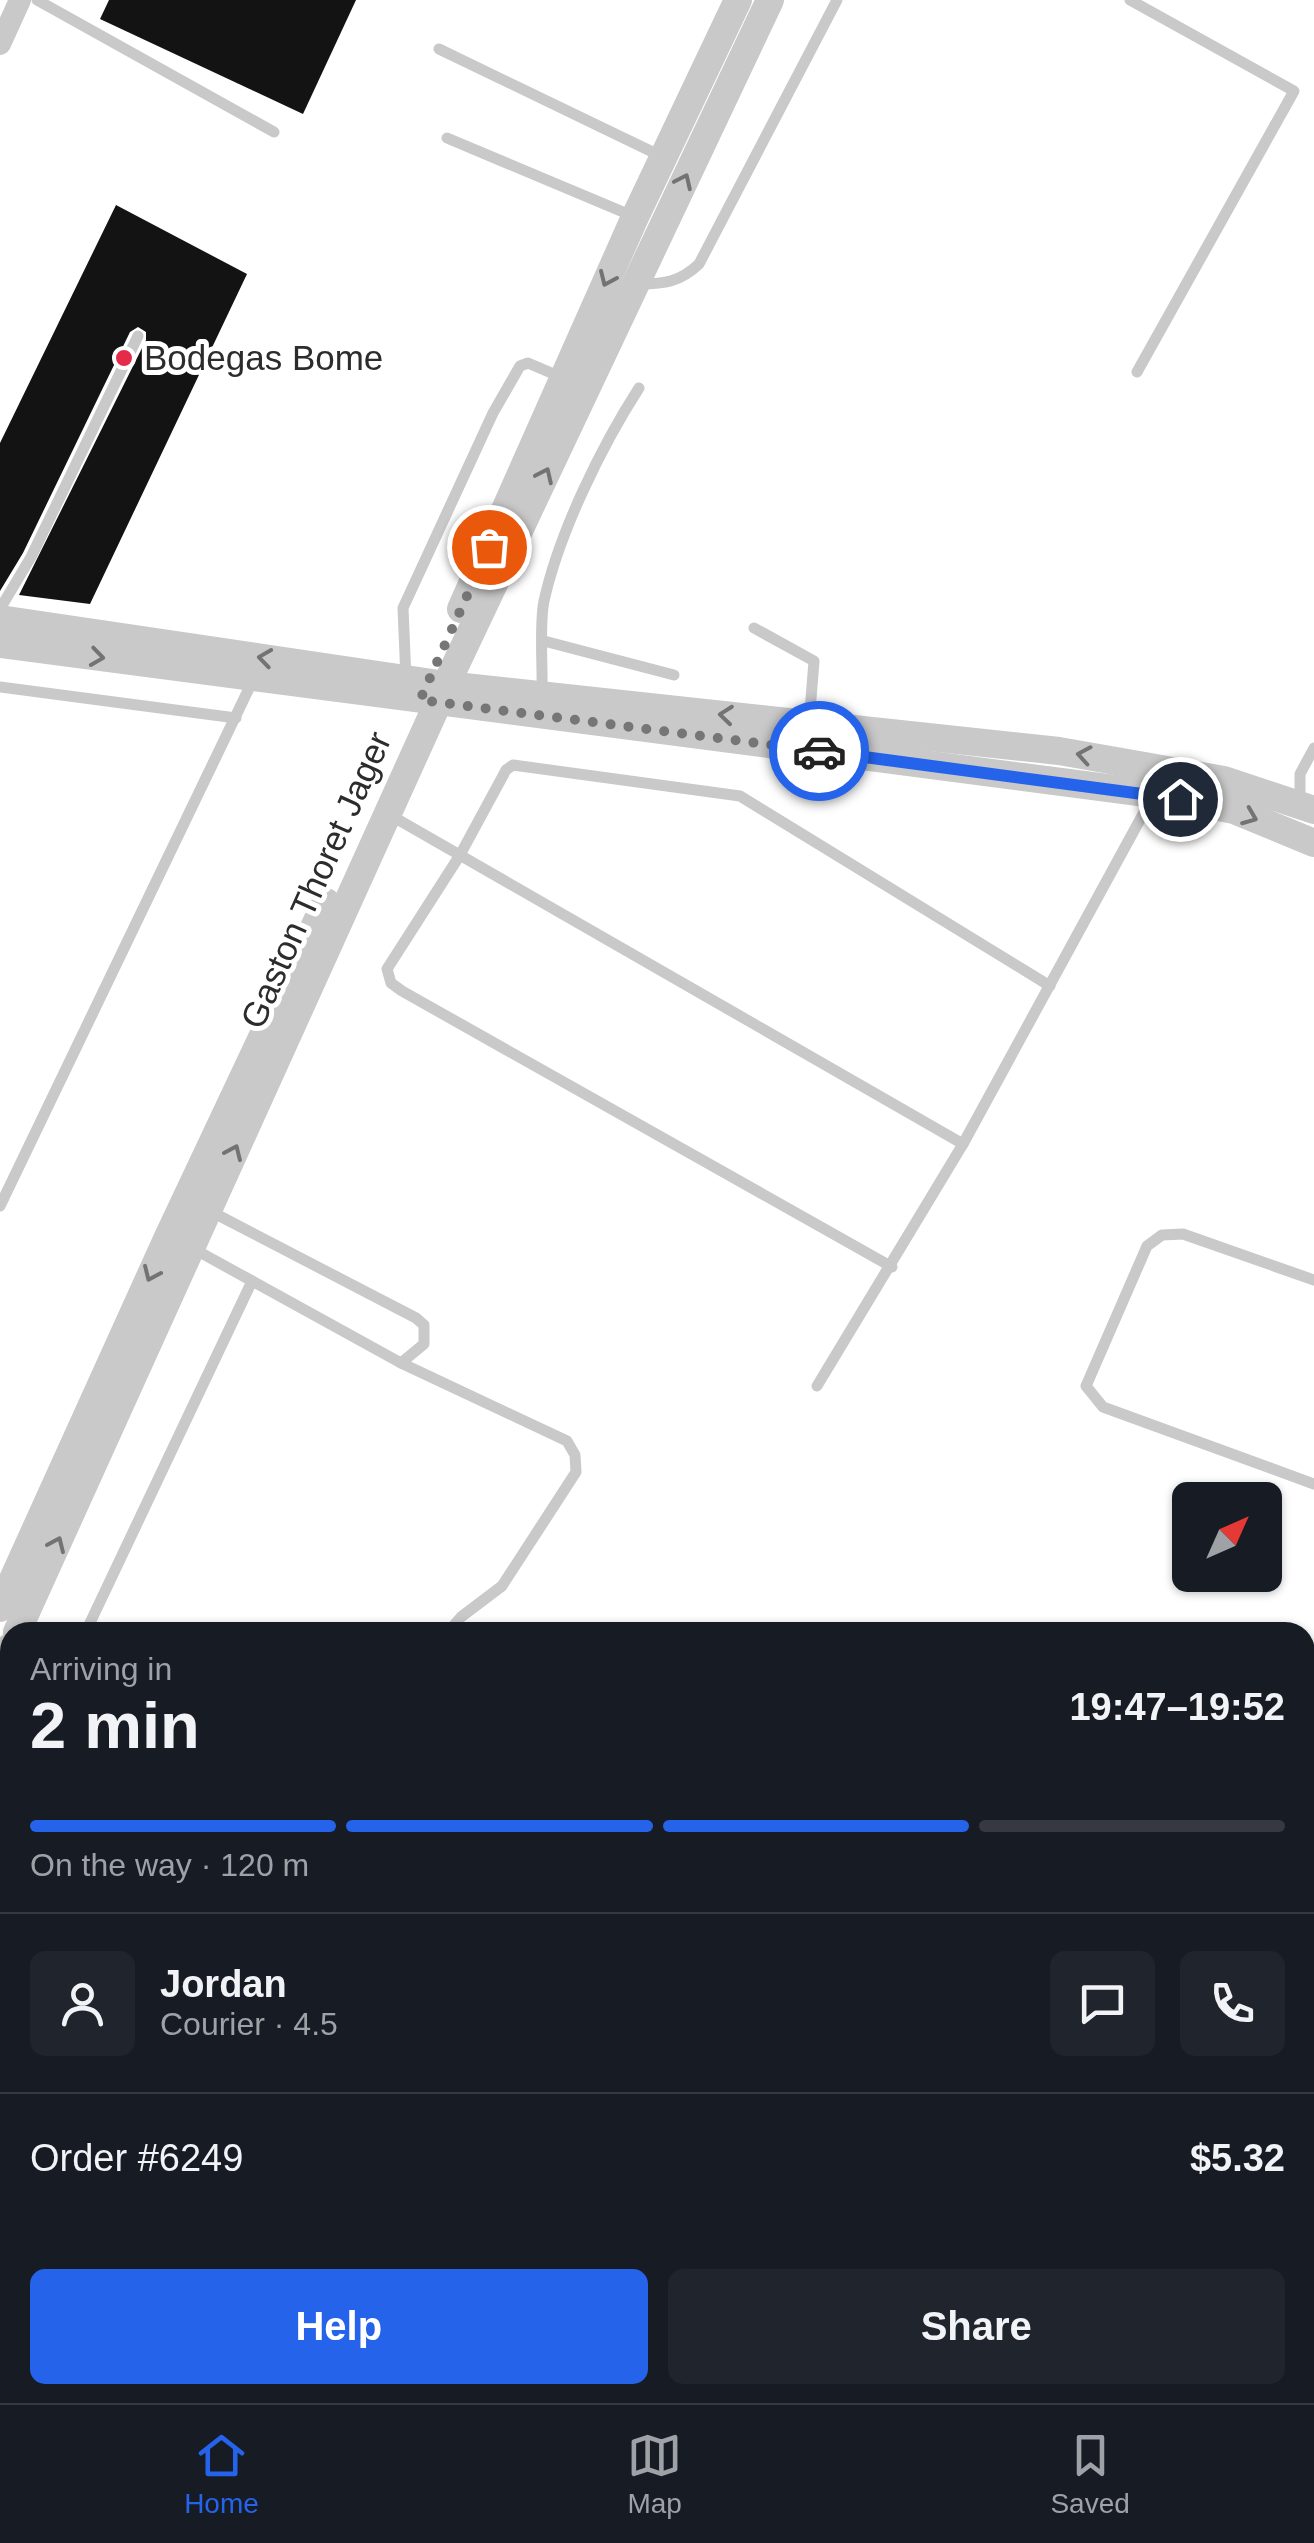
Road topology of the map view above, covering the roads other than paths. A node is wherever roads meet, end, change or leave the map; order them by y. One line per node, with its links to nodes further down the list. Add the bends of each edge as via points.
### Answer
1 (20, 0): 7 (street)
2 (37, 0): 9 (lane)
3 (738, 0): 11 (street, Gaston Thoret Jager)
4 (770, 0): 13 (street, Gaston Thoret Jager, one-way to 4)
5 (836, 0): 13 (lane, via 698,264 666,284)
6 (1130, 0): 15 (lane, via 1294,91)
7 (0, 44)
8 (440, 49): 11 (lane)
9 (274, 132)
10 (447, 138): 12 (lane)
11 (663, 157): 12 (street, Gaston Thoret Jager)
12 (634, 217): 16 (street, Gaston Thoret Jager, one-way to 16)
13 (636, 284): 26 (street, Gaston Thoret Jager, one-way to 13)
14 (138, 336): 18 (lane)
15 (1137, 372)
16 (564, 378): 26 (street, Gaston Thoret Jager); 26 (lane, via 520,366 404,608)
17 (639, 388): 21 (lane, via 568,530 544,601)
18 (0, 610)
19 (0, 619): 26 (street, one-way to 19)
20 (754, 628): 29 (lane, via 814,661)
21 (544, 642): 23 (lane); 27 (lane)
22 (0, 644): 24 (street, one-way to 24)
23 (674, 675)
24 (254, 678): 26 (street); 28 (lane)
25 (0, 687): 28 (lane)
26 (428, 690): 27 (street); 31 (street); 33 (street, Gaston Thoret Jager); 38 (street, Gaston Thoret Jager)
27 (542, 695): 29 (street, one-way to 27)
28 (236, 718): 39 (lane)
29 (809, 724): 32 (street, one-way to 29, via 1224,780 1059,751)
30 (1314, 748): 32 (lane, via 1300,774)
31 (1154, 794): 34 (street, one-way to 34, via 1234,810); 36 (lane)
32 (1307, 807)
33 (388, 813): 35 (lane); 38 (street, Gaston Thoret Jager, one-way to 33)
34 (1314, 843)
35 (460, 855): 36 (lane, via 514,765 740,796); 37 (lane); 41 (lane, via 387,969 391,983)
36 (1050, 986): 37 (lane)
37 (962, 1144): 41 (lane)
38 (198, 1205): 40 (street, Gaston Thoret Jager); 44 (lane, via 416,1318 424,1325 424,1344)
39 (0, 1206)
40 (179, 1242): 43 (lane); 47 (street, Gaston Thoret Jager, one-way to 47); 48 (street, Gaston Thoret Jager, one-way to 40)
41 (892, 1267): 45 (lane)
42 (1314, 1280): 46 (lane, via 1183,1234 1162,1235 1147,1246 1086,1386 1103,1406)
43 (252, 1281): 44 (lane); 49 (lane)
44 (401, 1363): 50 (lane, via 567,1442 575,1455 576,1472 502,1586)
45 (818, 1386)
46 (1314, 1484)
47 (0, 1608)
48 (20, 1622)
49 (94, 1622)
50 (456, 1622)

